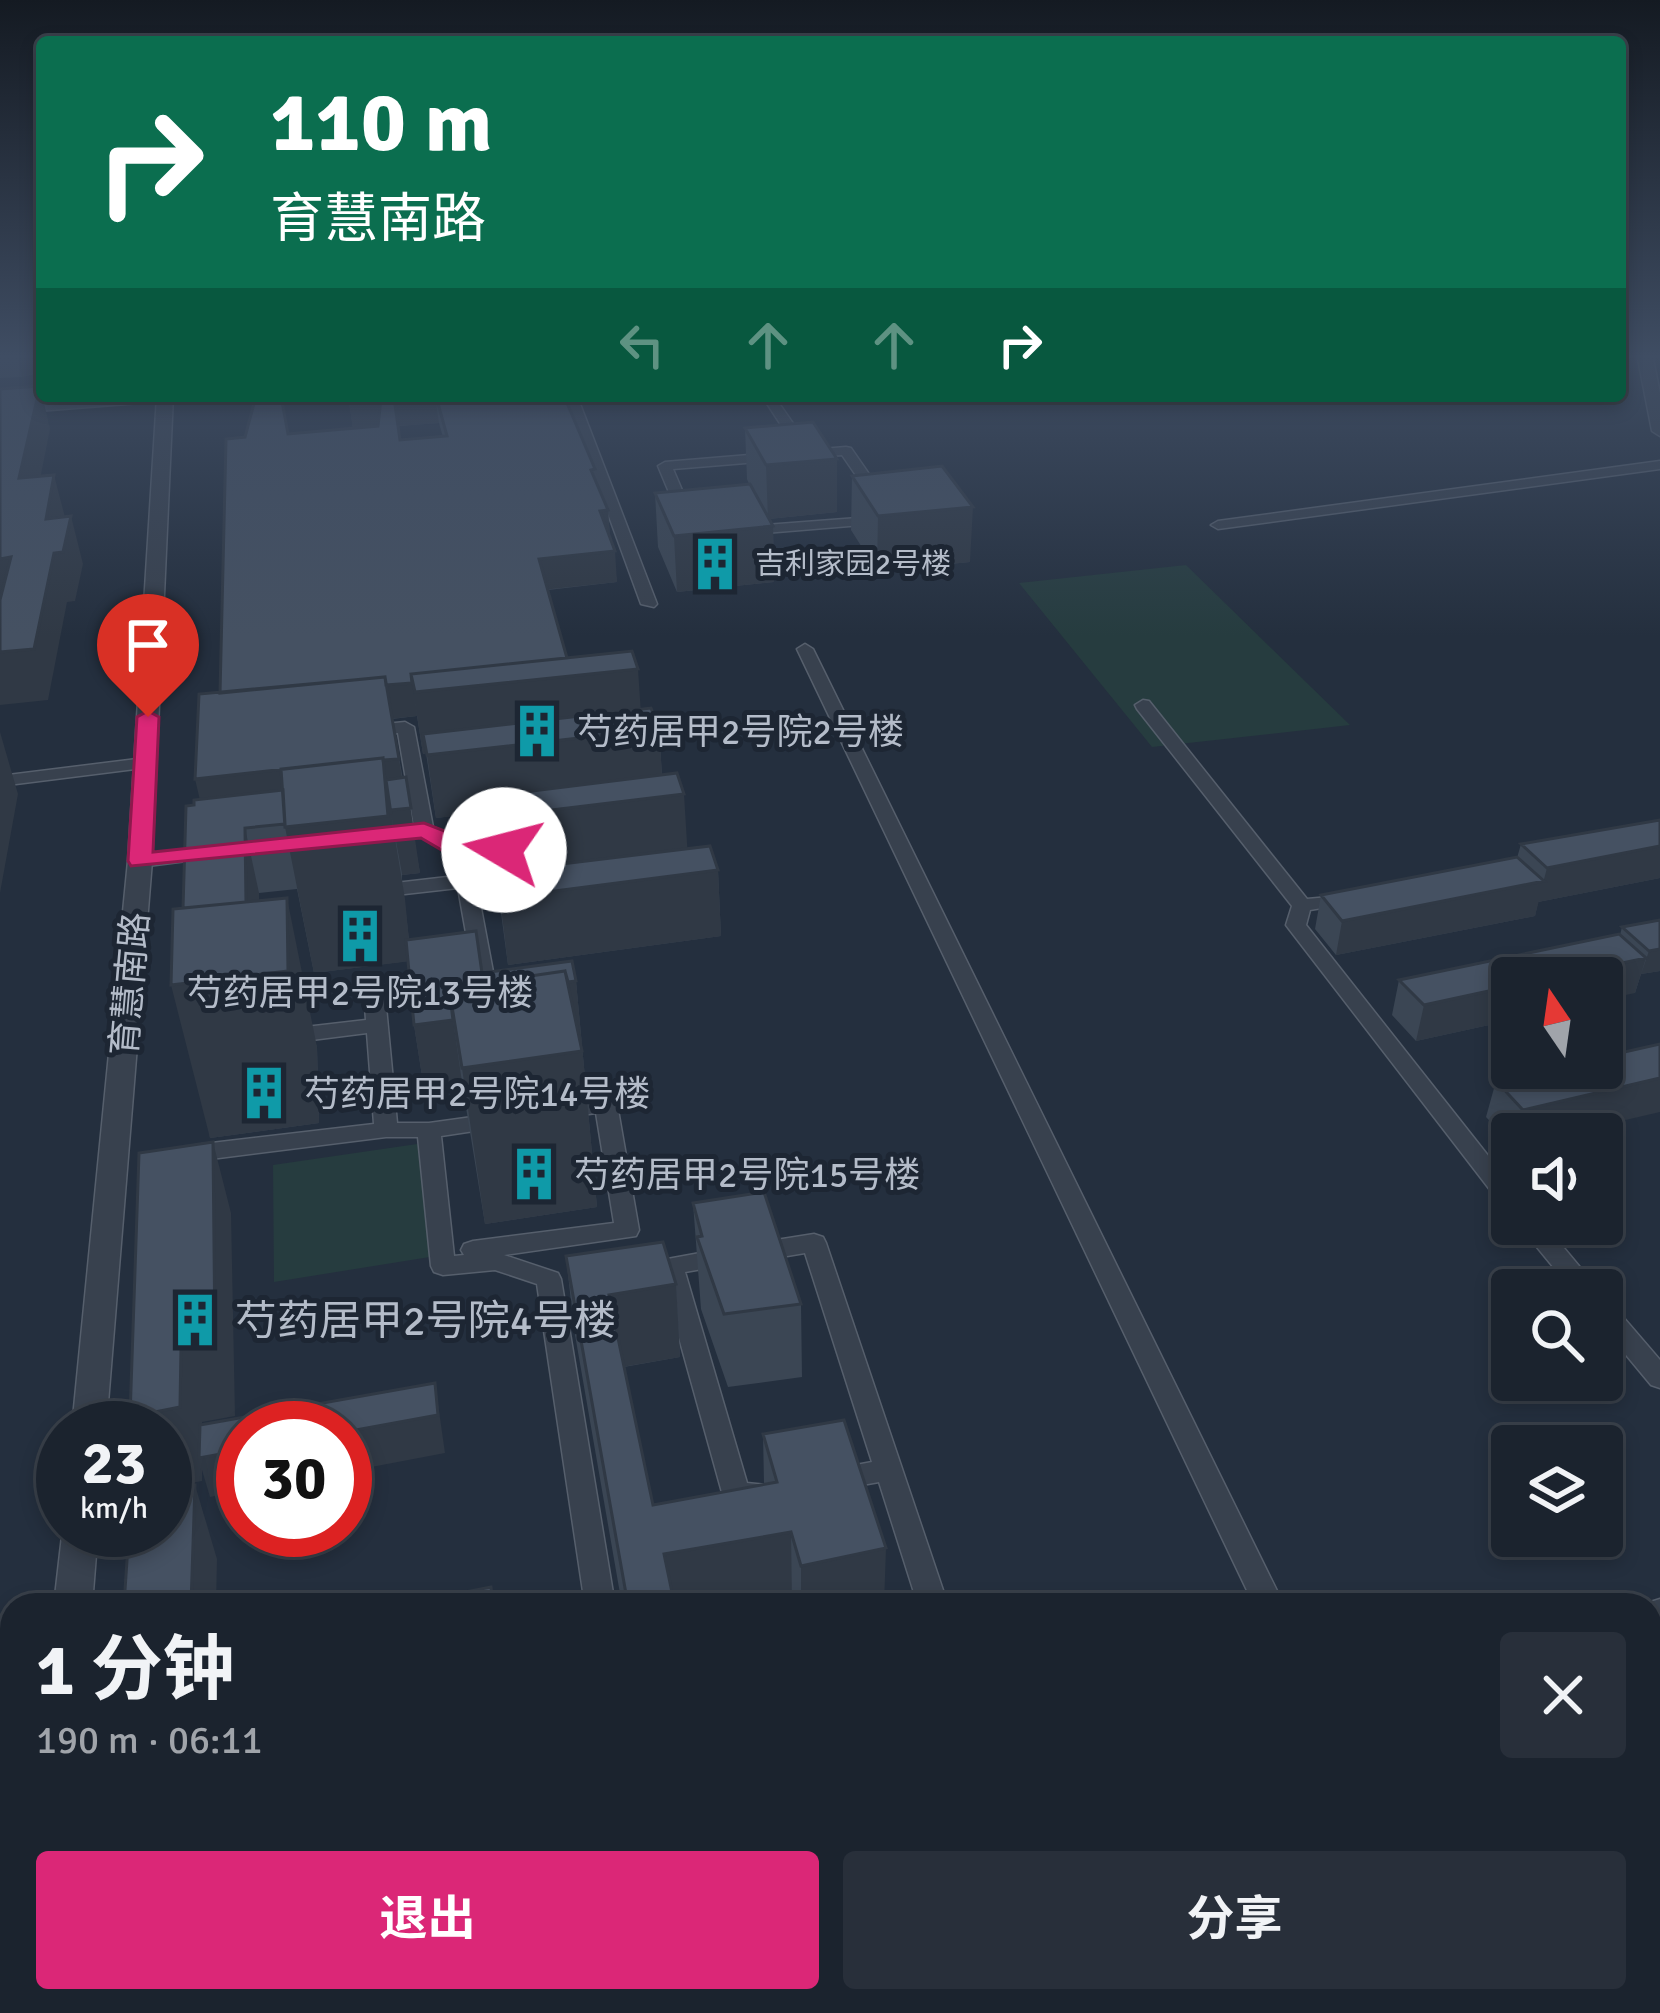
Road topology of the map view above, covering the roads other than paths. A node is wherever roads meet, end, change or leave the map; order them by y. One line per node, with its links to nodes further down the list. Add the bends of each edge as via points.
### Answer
1 (162, 448): 13 (street, 育慧南路)
2 (590, 448): 7 (street)
3 (803, 448): 4 (street)
4 (806, 452): 4 (street, via 712,461 665,466 694,536 893,519 846,451)
5 (1660, 465): 6 (street)
6 (1218, 525)
7 (649, 604)
8 (805, 650): 40 (street)
9 (1143, 705): 22 (street)
10 (428, 724): 11 (street)
11 (405, 727): 12 (street); 16 (street)
12 (337, 734)
13 (145, 763): 14 (street); 18 (street, 育慧南路)
14 (0, 781)
15 (438, 783): 16 (street)
16 (416, 786): 19 (street, via 412,831 474,853)
17 (235, 851): 18 (street)
18 (140, 861): 34 (street, 育慧南路)
19 (467, 880): 20 (street); 23 (street, via 486,927 484,976 374,991)
20 (353, 895)
21 (1371, 895): 22 (street)
22 (1302, 906): 28 (street, via 1296,925)
23 (377, 1025): 24 (street); 25 (street)
24 (270, 1039)
25 (386, 1130): 26 (street); 27 (street)
26 (429, 1130): 30 (street); 30 (street, via 607,1104 627,1230)
27 (202, 1152)
28 (1491, 1175)
29 (1548, 1245): 31 (street)
30 (441, 1255): 38 (street, via 442,1266 496,1261 549,1279)
31 (1568, 1269)
32 (1623, 1334): 33 (street)
33 (1660, 1378)
34 (91, 1401)
35 (888, 1470): 35 (street, via 814,1243 662,1268 737,1496); 39 (street)
36 (78, 1557): 37 (street)
37 (75, 1593)
38 (599, 1593)
39 (929, 1593)
40 (1263, 1593)

